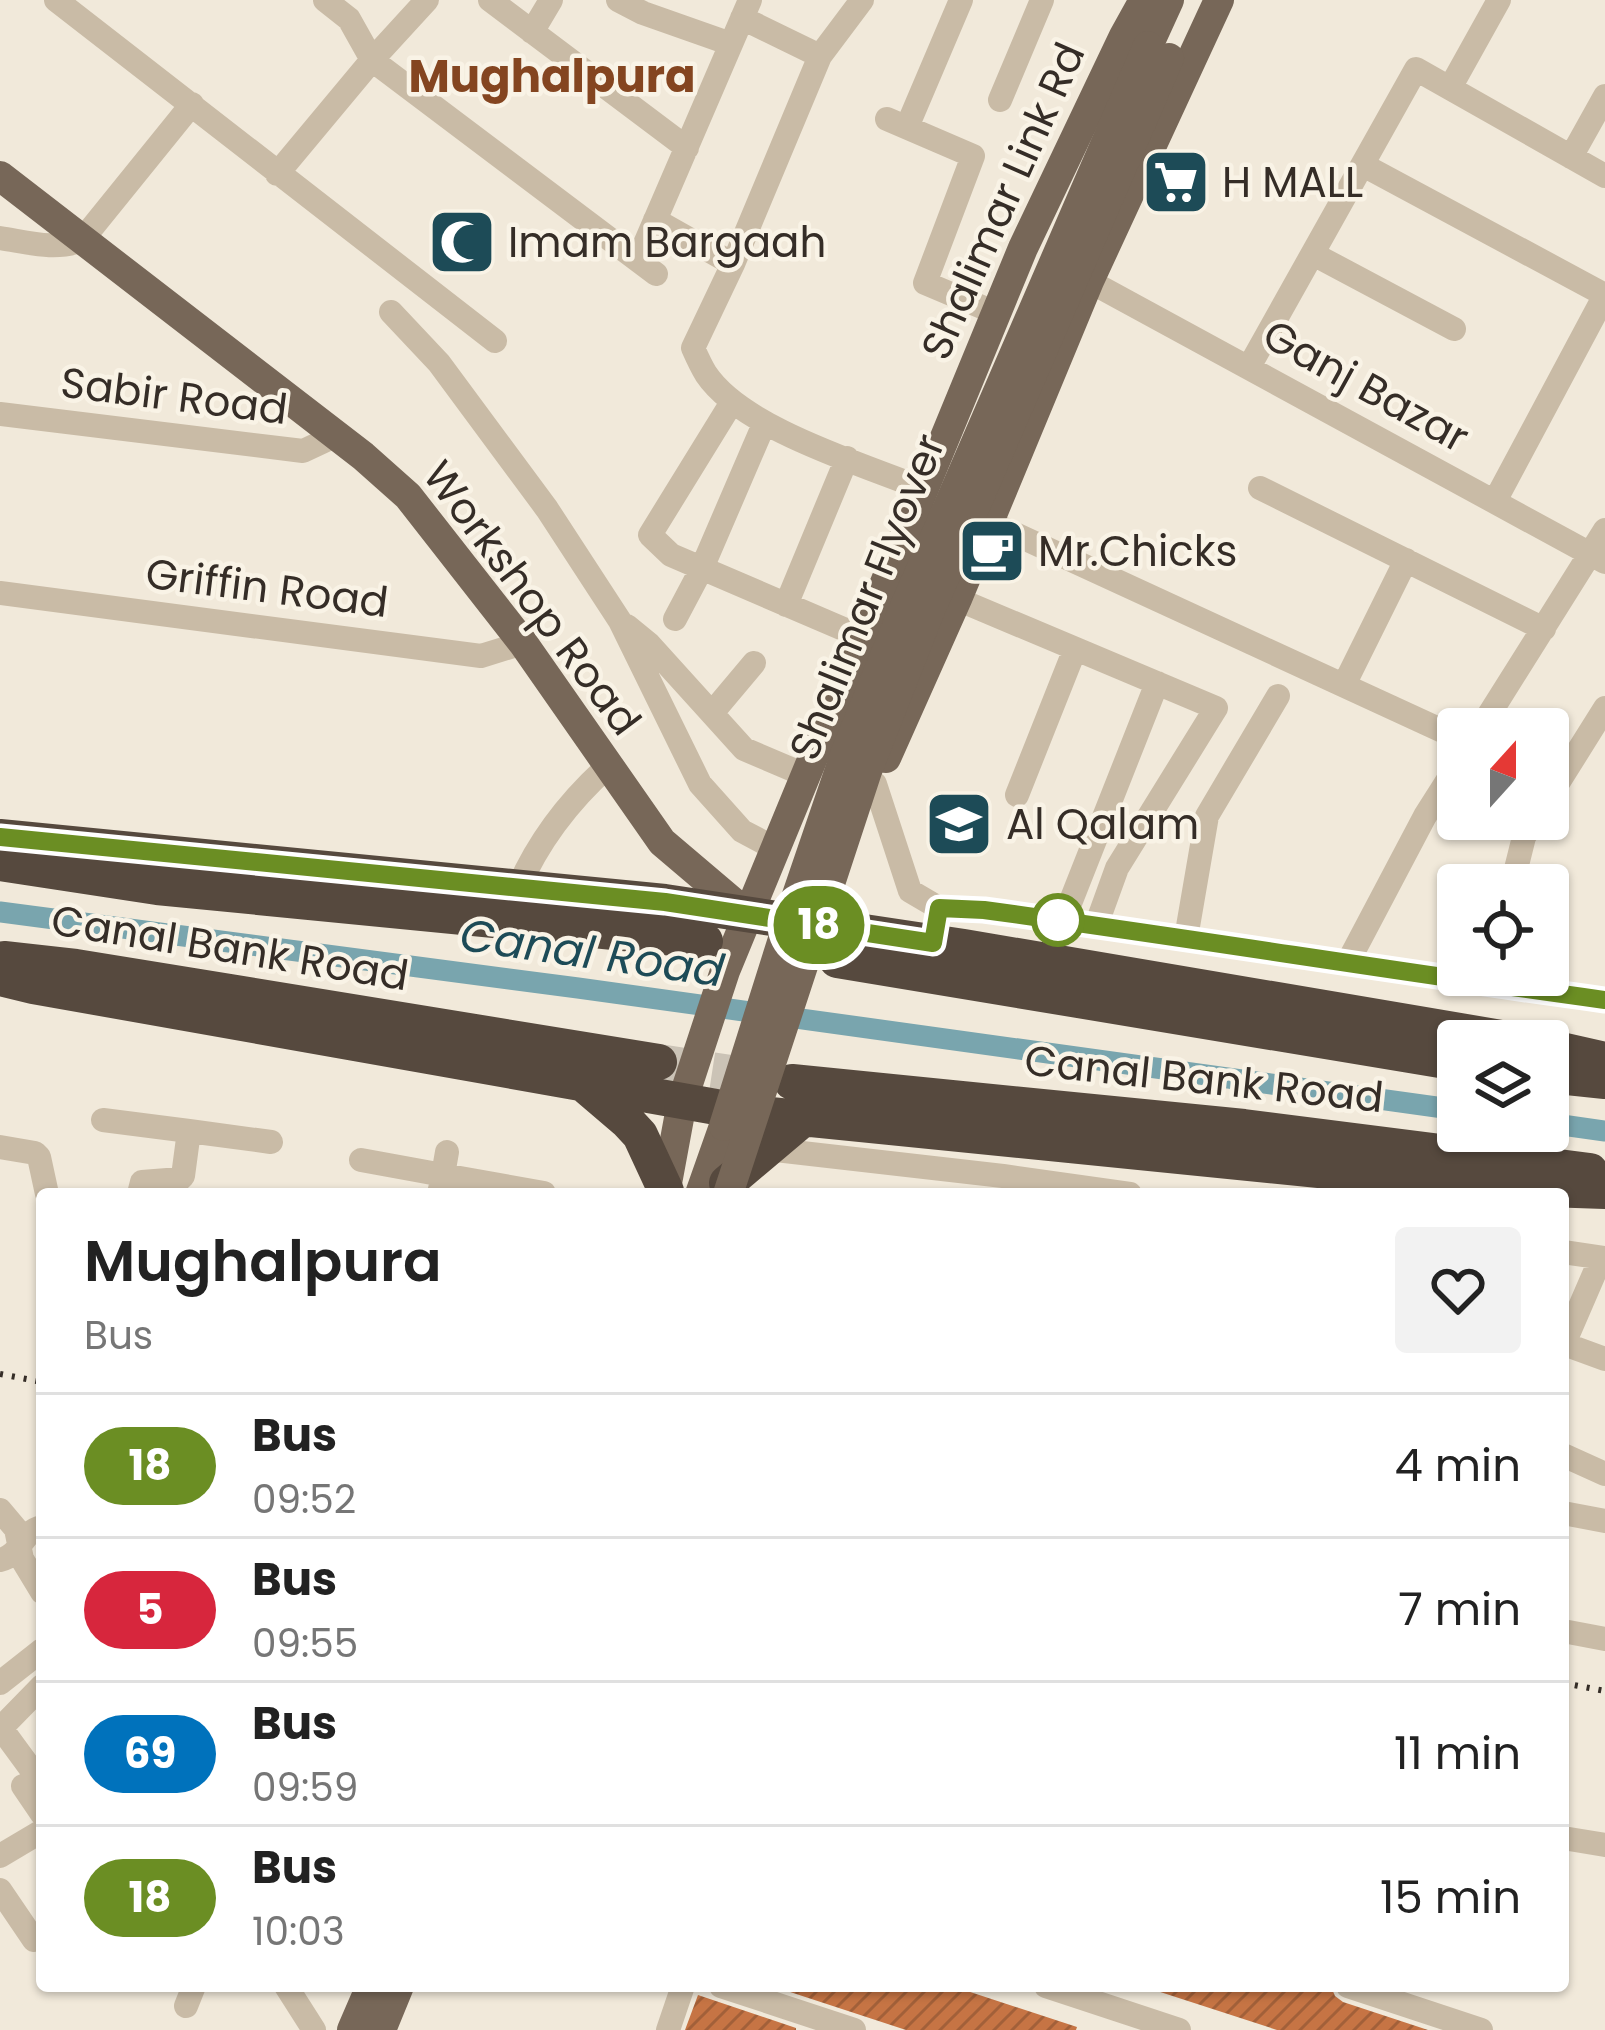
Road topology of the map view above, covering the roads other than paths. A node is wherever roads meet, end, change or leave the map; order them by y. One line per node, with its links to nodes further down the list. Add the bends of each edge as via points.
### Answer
1 (56, 0): 24 (street)
2 (326, 0): 20 (street, via 349,19)
3 (427, 0): 20 (street)
4 (490, 0): 16 (street)
5 (551, 0): 16 (street)
6 (618, 0): 17 (street)
7 (862, 0): 19 (street)
8 (961, 0): 39 (street, via 897,123 972,154 925,283)
9 (1042, 0): 23 (street)
10 (1144, 0): 39 (main road, Shalimar Link Rd)
11 (1169, 0): 18 (main road, Shalimar Link Rd)
12 (1196, 0): 18 (main road)
13 (1219, 0): 36 (main road)
14 (1499, 0): 21 (street)
15 (746, 9): 17 (street); 19 (street)
16 (532, 32): 25 (street)
17 (731, 44): 25 (street)
18 (1158, 52): 123 (main road, Shalimar Flyover, bridge, via 846,752)
19 (820, 56): 35 (street)
20 (372, 60): 28 (street); 31 (street, via 647,267)
21 (1450, 88): 26 (street); 27 (street, via 1416,69)
22 (1605, 96): 26 (street)
23 (1000, 100)
24 (192, 104): 28 (street); 33 (street)
25 (687, 148): 31 (street)
26 (1571, 157): 30 (street)
27 (1363, 165): 34 (street); 37 (street)
28 (278, 174): 41 (street)
29 (0, 176): 33 (main road, Workshop Road)
30 (1605, 176)
31 (655, 220): 35 (street)
32 (0, 238): 33 (street, via 52,246)
33 (82, 240): 46 (main road, Workshop Road)
34 (1313, 254): 40 (street); 42 (street)
35 (733, 264): 43 (street, via 693,349)
36 (1089, 281): 42 (street, Ganj Bazar); 51 (main road)
37 (1605, 295): 50 (street)
38 (392, 312): 60 (street, via 533,490)
39 (996, 314): 49 (main road, Shalimar Link Rd)
40 (1454, 329)
41 (495, 341)
42 (1249, 367): 50 (street, Ganj Bazar)
43 (732, 402): 45 (street); 55 (street, via 650,536)
44 (0, 414): 46 (street, Sabir Road, via 303,451)
45 (764, 424): 47 (street); 55 (street)
46 (335, 436): 63 (main road, Workshop Road, via 408,496)
47 (847, 458): 49 (street); 58 (street)
48 (1260, 488): 54 (street)
49 (923, 489): 62 (main road, Shalimar Link Rd)
50 (1495, 501): 53 (street, Ganj Bazar)
51 (989, 522): 57 (main road); 67 (street)
52 (1605, 530): 53 (street)
53 (1598, 558): 61 (street)
54 (1406, 560): 61 (street); 67 (street)
55 (702, 568): 58 (street); 59 (street)
56 (0, 593): 63 (street, Griffin Road, via 481,656)
57 (956, 599): 64 (street); 76 (main road)
58 (786, 605): 62 (street)
59 (675, 619)
60 (620, 621): 71 (street); 80 (street, via 700,784 742,831)
61 (1544, 628): 69 (street)
62 (862, 637): 75 (main road, Shalimar Link Rd)
63 (523, 643): 74 (main road, Workshop Road)
64 (1075, 649): 66 (street); 77 (street)
65 (754, 663): 71 (street)
66 (1156, 683): 84 (street); 87 (street, via 1216,708 1117,868)
67 (1344, 686): 72 (street)
68 (1278, 696): 88 (street, via 1207,816)
69 (1493, 708)
70 (1605, 708): 73 (street)
71 (712, 713): 75 (street, via 744,748)
72 (1437, 728)
73 (1569, 763)
74 (608, 766): 82 (street, via 565,812); 83 (main road, Workshop Road, via 662,842)
75 (805, 775): 80 (main road, Shalimar Link Rd)
76 (875, 784): 85 (main road); 86 (street, via 910,891)
77 (1017, 795)
78 (1437, 797): 92 (street)
79 (0, 837): 82 (highway)
80 (776, 850): 83 (main road, Shalimar Link Rd)
81 (0, 863): 89 (highway)
82 (518, 888): 83 (highway)
83 (748, 915): 85 (highway); 89 (main road, Shalimar Link Rd)
84 (1063, 921): 86 (street, via 984,910); 87 (street)
85 (819, 925): 86 (highway); 102 (main road, bridge, via 801,969)
86 (936, 925): 97 (highway)
87 (1096, 926): 88 (street)
88 (1186, 938): 92 (street)
89 (715, 956): 106 (main road, Shalimar Link Rd)
90 (0, 958): 101 (highway, Canal Bank Road)
91 (837, 960): 99 (highway, Canal Bank Road)
92 (1348, 962): 93 (street)
93 (1437, 973)
94 (0, 978): 105 (highway)
95 (1569, 994): 96 (street)
96 (1605, 1000)
97 (1437, 1025)
98 (1569, 1052): 100 (highway)
99 (1437, 1060)
100 (1605, 1060)
101 (659, 1062)
102 (780, 1074): 107 (main road); 115 (highway, Canal Bank Road)
103 (1569, 1077): 104 (highway)
104 (1605, 1081)
105 (583, 1084): 106 (highway); 121 (highway)
106 (682, 1102): 107 (highway); 122 (main road, Shalimar Link Rd)
107 (750, 1113): 108 (highway); 124 (main road)
108 (804, 1118): 113 (highway); 127 (highway)
109 (103, 1120): 110 (street)
110 (189, 1131): 111 (street); 119 (street, via 183,1176)
111 (271, 1142)
112 (0, 1147): 118 (street, via 39,1156)
113 (767, 1149): 117 (street); 125 (highway)
114 (361, 1160): 116 (street)
115 (1605, 1173)
116 (443, 1174): 120 (street)
117 (1001, 1185): 126 (street)
118 (46, 1188)
119 (140, 1188)
120 (522, 1188)
121 (698, 1188)
122 (701, 1188)
123 (703, 1188)
124 (704, 1188)
125 (708, 1188)
126 (1044, 1188)
127 (1517, 1188)
128 (1569, 1190): 129 (highway)
129 (1605, 1191)
130 (1569, 1253): 131 (street)
131 (1603, 1258): 132 (street)
132 (1569, 1332)
133 (1569, 1347): 134 (street)
134 (1605, 1359)
135 (1569, 1458): 136 (street)
136 (1605, 1474)
137 (0, 1510): 141 (street, via 16,1529)
138 (1569, 1514): 139 (street)
139 (1605, 1521)
140 (36, 1530): 141 (street)
141 (10, 1554): 142 (street)
142 (36, 1584)
143 (1569, 1632): 144 (street)
144 (1605, 1639)
145 (36, 1655): 146 (street)
146 (0, 1683)
147 (36, 1692): 148 (street)
148 (0, 1728): 149 (street)
149 (32, 1785)
150 (36, 1835): 153 (street)
151 (1569, 1839): 152 (street)
152 (1605, 1845)
153 (0, 1856)
154 (0, 1890): 155 (street)
155 (34, 1940)
156 (290, 1992): 165 (street)
157 (350, 1992): 166 (main road)
158 (368, 1992): 167 (main road)
159 (397, 1992): 168 (main road)
160 (411, 1992): 169 (main road)
161 (681, 1992): 170 (street)
162 (740, 1992): 171 (street)
163 (1064, 1992): 172 (street)
164 (1366, 1992): 173 (street)
165 (314, 2030)
166 (334, 2030)
167 (352, 2030)
168 (381, 2030)
169 (395, 2030)
170 (668, 2030)
171 (854, 2030)
172 (1179, 2030)
173 (1481, 2030)

